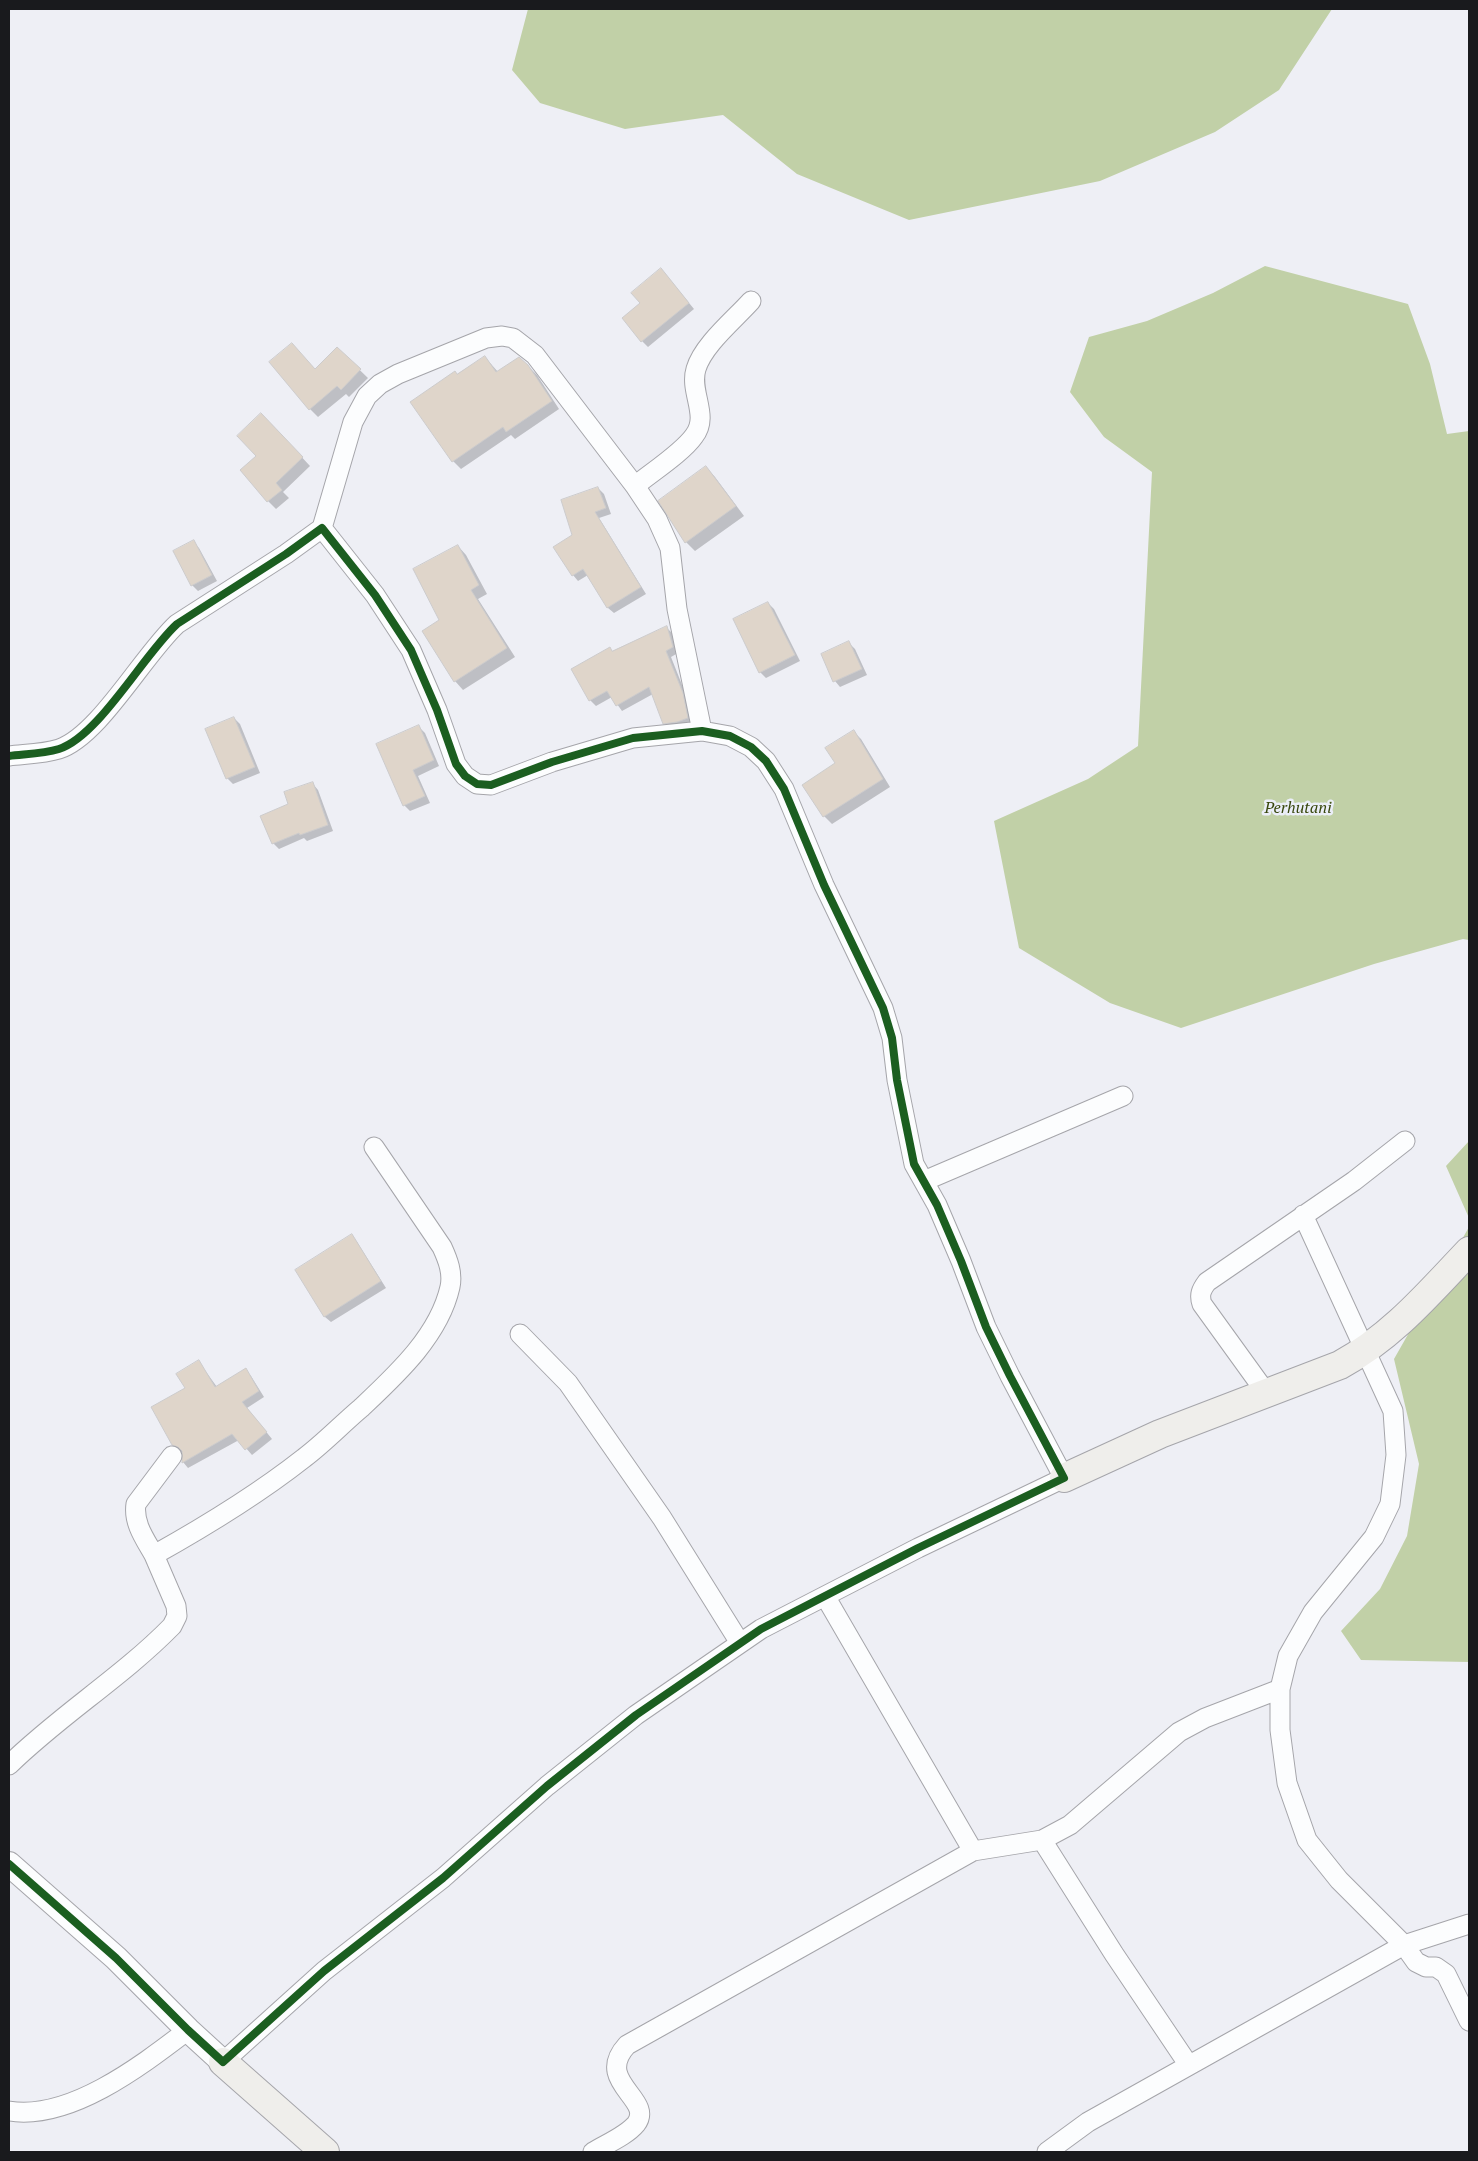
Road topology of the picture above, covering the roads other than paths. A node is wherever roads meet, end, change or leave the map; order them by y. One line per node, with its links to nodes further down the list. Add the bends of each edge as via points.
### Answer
1 (751, 301): 2 (street, via 702,354 695,370 694,384 701,420 695,436)
2 (635, 486): 3 (street, via 535,355 513,338 486,338 398,374 367,396 353,422); 4 (street, via 657,519 670,548 678,609)
3 (322, 528): 4 (street, via 375,595 411,650 456,764 477,784 491,785 552,762 633,738); 5 (street, via 178,624 81,736 58,749)
4 (702, 731): 9 (street, via 730,736 751,747 766,761 784,789 824,886 883,1008 892,1038 909,1144 914,1164)
5 (9, 756)
6 (1123, 1096): 9 (street)
7 (1405, 1141): 10 (street)
8 (374, 1147): 17 (street, via 448,1260 450,1286 441,1316 387,1383 304,1458 220,1518)
9 (924, 1181): 16 (street, via 951,1237 998,1352)
10 (1303, 1215): 13 (street); 14 (street, via 1207,1282 1200,1296 1202,1304)
11 (1469, 1251): 13 (main road, via 1390,1332)
12 (520, 1334): 19 (street, via 568,1383 662,1518)
13 (1365, 1352): 14 (main road); 20 (street, via 1393,1410 1396,1455 1390,1504 1374,1537 1313,1612 1288,1656)
14 (1266, 1394): 16 (main road, via 1160,1434)
15 (172, 1456): 17 (street, via 136,1504 134,1513)
16 (1064, 1478): 18 (street)
17 (154, 1556): 21 (street, via 176,1606 177,1616 172,1626)
18 (825, 1596): 19 (street, via 761,1628); 23 (street)
19 (740, 1643): 29 (street, via 636,1715 547,1786 443,1878 324,1972)
20 (1280, 1689): 22 (street, via 1205,1718 1180,1732 1070,1825); 26 (street, via 1280,1730 1287,1783 1307,1840 1338,1880)
21 (9, 1764)
22 (1042, 1840): 23 (street); 30 (street)
23 (973, 1851): 33 (street, via 627,2045 619,2054 615,2067 638,2108 639,2118 635,2125)
24 (9, 1864): 28 (street, via 116,1958)
25 (1469, 1924): 26 (street)
26 (1404, 1945): 27 (street, via 1420,1966 1436,1967 1446,1974); 30 (street)
27 (1469, 2021)
28 (188, 2030): 29 (street); 31 (street, via 127,2075 92,2093 50,2109)
29 (223, 2062): 32 (main road)
30 (1188, 2064): 34 (street, via 1088,2122)
31 (9, 2111)
32 (325, 2152)
33 (593, 2152)
34 (1047, 2152)

